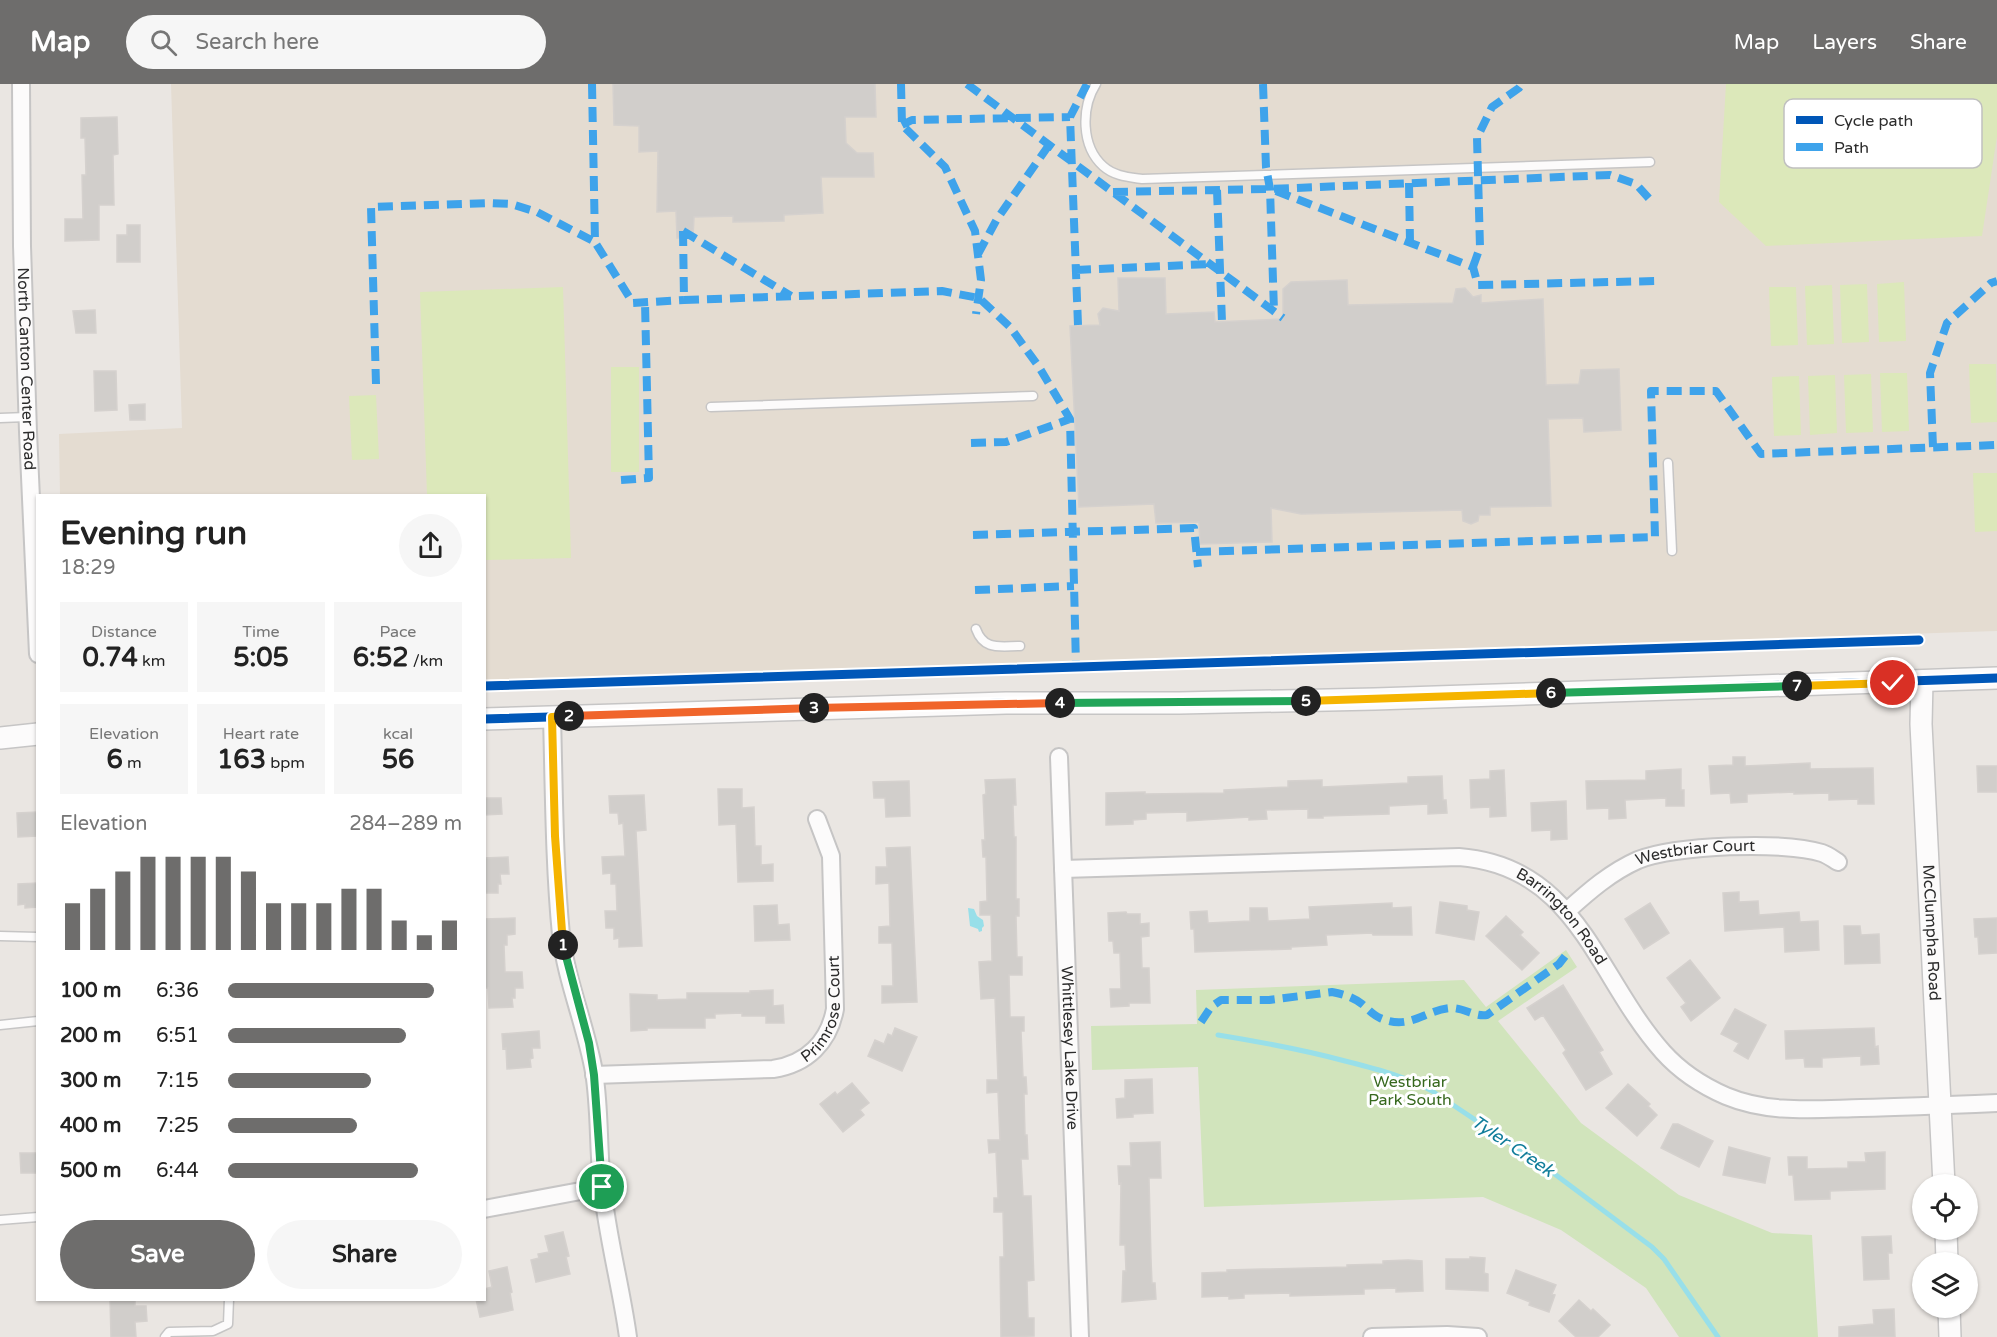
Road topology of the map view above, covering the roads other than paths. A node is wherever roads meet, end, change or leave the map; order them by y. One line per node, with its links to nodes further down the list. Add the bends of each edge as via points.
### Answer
1 (21, 84): 6 (street, North Canton Center Road)
2 (1096, 84): 3 (lane, via 1091,91 1085,131 1091,150 1103,166 1119,176 1142,179)
3 (1650, 162)
4 (1033, 396): 5 (lane)
5 (711, 407)
6 (27, 417): 7 (lane); 10 (street, North Canton Center Road)
7 (0, 418)
8 (1668, 463): 9 (lane)
9 (1672, 551)
10 (36, 611)
11 (976, 629): 12 (lane, via 987,645)
12 (1020, 646)
13 (1997, 678): 14 (street)
14 (1922, 681): 15 (street, via 1364,700 1006,703); 30 (street, McClumpha Road)
15 (552, 717): 16 (street); 28 (street, via 561,937)
16 (486, 719)
17 (36, 734): 18 (street)
18 (0, 738)
19 (1059, 758): 22 (street, Whittlesey Lake Drive)
20 (817, 819): 28 (street, Primrose Court, via 831,856 835,1009 818,1047 794,1064 773,1069)
21 (1838, 862): 23 (street, Westbriar Court, via 1824,854 1797,848 1668,851 1623,868)
22 (1063, 869): 23 (street, Barrington Road, via 1478,858 1520,873 1549,892); 40 (street, Whittlesey Lake Drive)
23 (1566, 911): 30 (street, Barrington Road, via 1664,1053 1712,1089 1750,1104 1786,1110)
24 (0, 936): 25 (lane)
25 (36, 937)
26 (36, 1021): 27 (lane)
27 (0, 1025)
28 (594, 1075): 32 (street)
29 (1997, 1103): 30 (street, Barrington Road)
30 (1941, 1106): 31 (street, McClumpha Road)
31 (1944, 1174)
32 (602, 1187): 33 (street); 39 (street)
33 (486, 1209)
34 (36, 1218): 35 (lane)
35 (0, 1220)
36 (229, 1301): 38 (lane, via 228,1324 213,1331 169,1332)
37 (1949, 1318): 43 (street)
38 (165, 1337)
39 (628, 1337)
40 (1080, 1337)
41 (1372, 1337): 42 (street)
42 (1478, 1337)
43 (1950, 1337)

